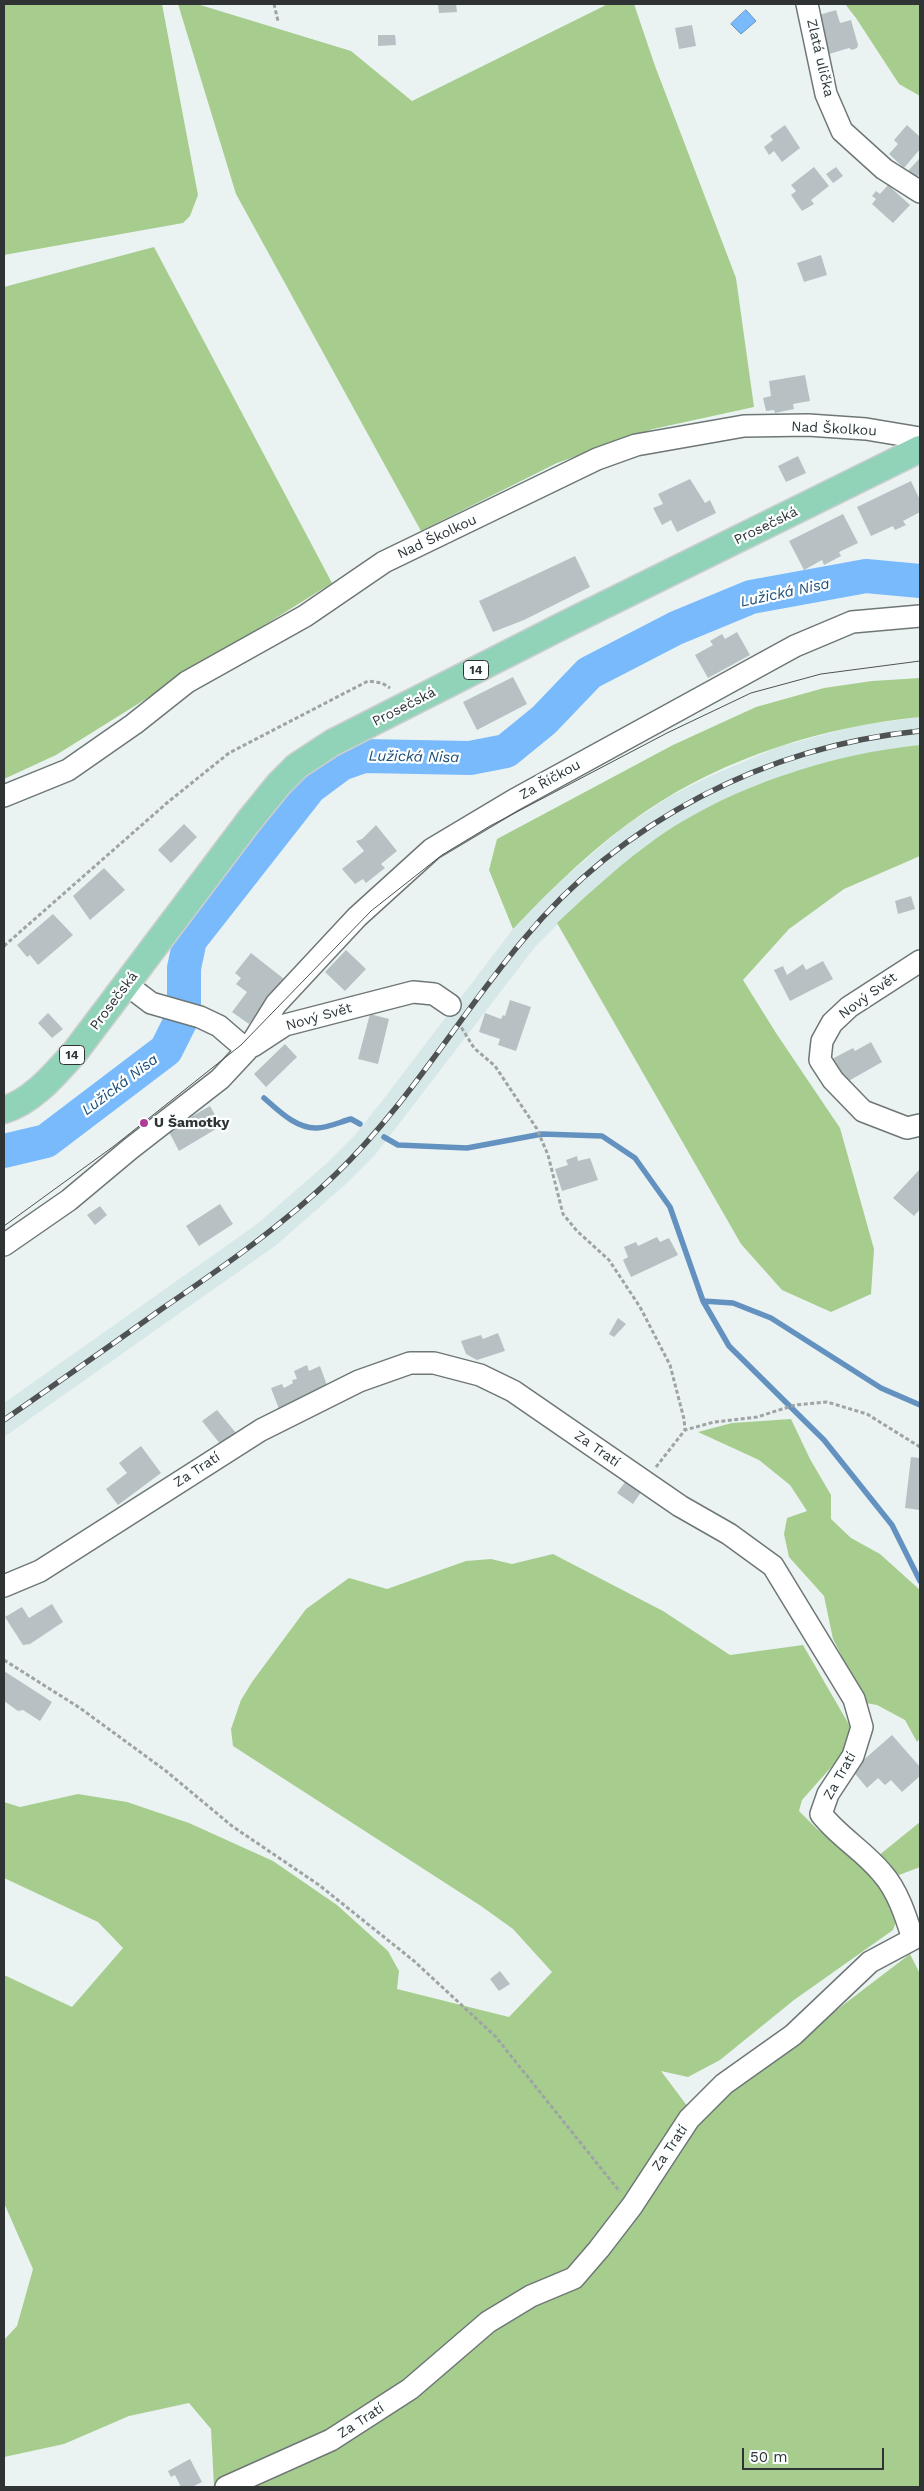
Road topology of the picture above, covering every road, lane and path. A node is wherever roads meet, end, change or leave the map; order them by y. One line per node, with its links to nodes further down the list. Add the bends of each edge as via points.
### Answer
1 (274, 4): 3 (path)
2 (807, 4): 4 (street, Zlatá ulička, via 826,94 842,131 884,168)
3 (278, 21)
4 (920, 192)
5 (920, 438): 9 (street, Nad Školkou, via 866,429 808,425 744,426 636,445 597,459 384,562 305,616 186,682 134,724 68,770)
6 (920, 449): 8 (main road, Prosečská / 14)
7 (920, 616): 14 (street, Za Říčkou, via 852,622 795,646 514,800 432,849 357,917 282,997)
8 (403, 707): 10 (path, via 394,690 368,680 228,753); 12 (main road, Prosečská / 14, via 332,744 297,766 285,778 248,821)
9 (4, 796)
10 (4, 946)
11 (920, 961): 16 (street, Nový Svět, via 849,1007 832,1023 822,1041 820,1060 833,1080 863,1112 908,1128)
12 (126, 984): 14 (street, via 152,1003 220,1026); 15 (main road, Prosečská / 14, via 50,1080)
13 (450, 1005): 14 (street, Nový Svět, via 434,994 413,992 285,1025); 18 (path, via 474,1048 495,1066 537,1129 548,1155 563,1214 609,1260 640,1307 670,1365)
14 (248, 1049): 17 (street, via 191,1104 69,1200)
15 (4, 1110)
16 (920, 1125)
17 (4, 1245)
18 (685, 1430): 19 (path, via 795,1405 827,1402 867,1414); 20 (path)
19 (920, 1447)
20 (644, 1481): 21 (street, Za Tratí, via 513,1391 480,1374 434,1363 410,1363 359,1381 261,1430 40,1571); 23 (street, Za Tratí, via 729,1534 773,1566 854,1698 862,1727 853,1756 828,1794 821,1814 834,1830 883,1873 905,1911 913,1939 870,1962 793,2035 724,2084 689,2119)
21 (4, 1586)
22 (4, 1660): 23 (path, via 80,1708 166,1771 232,1826 319,1885 414,1961 495,2036)
23 (632, 2206): 24 (street, Za Tratí, via 574,2278 530,2296 488,2322 410,2389 331,2440)
24 (226, 2487)

